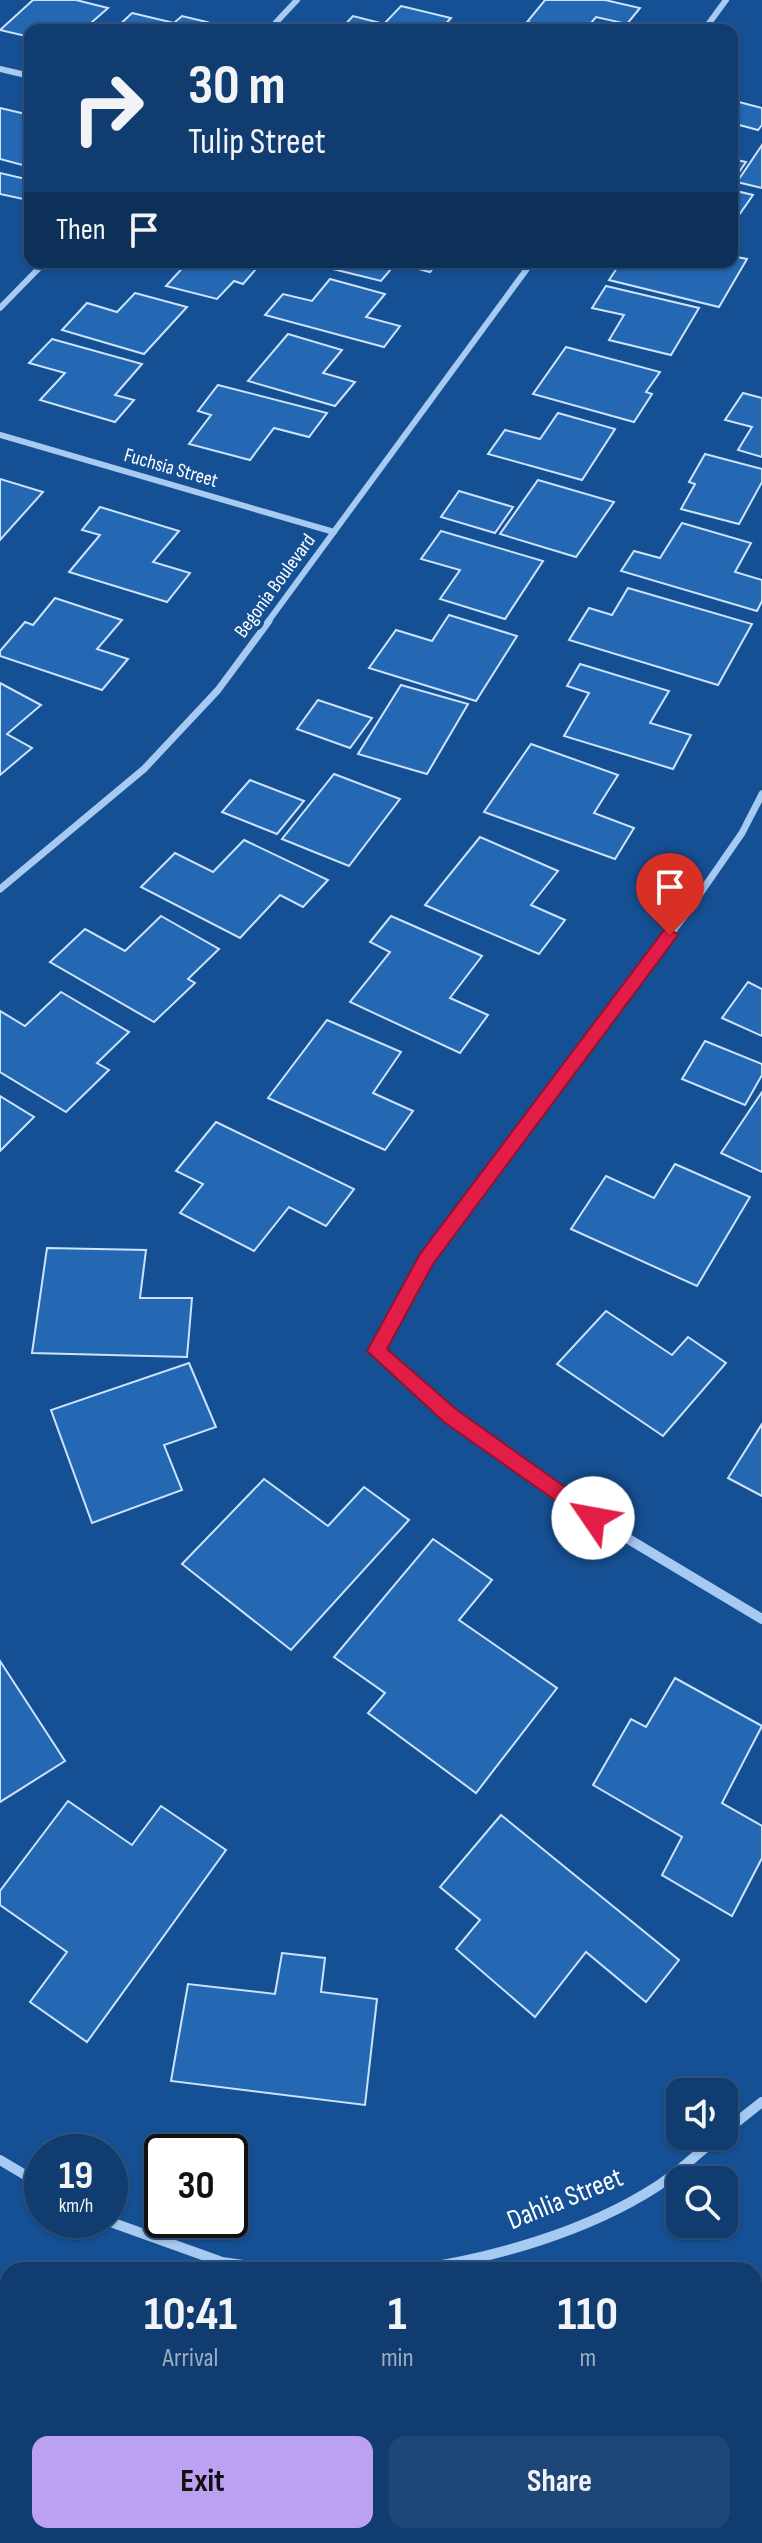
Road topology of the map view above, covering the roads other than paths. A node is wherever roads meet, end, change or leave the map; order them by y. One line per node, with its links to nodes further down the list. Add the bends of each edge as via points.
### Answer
1 (297, 0): 3 (street)
2 (726, 0): 4 (street)
3 (275, 24)
4 (708, 24)
5 (0, 69): 6 (street)
6 (24, 75)
7 (39, 268): 9 (street)
8 (528, 268): 11 (street, Begonia Boulevard)
9 (0, 308)
10 (0, 435): 11 (street, Fuchsia Street)
11 (334, 532): 13 (street, Begonia Boulevard, via 218,690 144,769)
12 (762, 794): 14 (street, via 688,911 427,1259 376,1351 451,1416 570,1504)
13 (0, 889)
14 (762, 1619)
15 (762, 2102): 16 (street)
16 (738, 2121)
17 (701, 2150): 22 (street, Dahlia Street, via 652,2189 553,2234)
18 (0, 2160): 19 (street)
19 (24, 2174)
20 (128, 2228): 21 (street)
21 (222, 2262)
22 (461, 2262)

